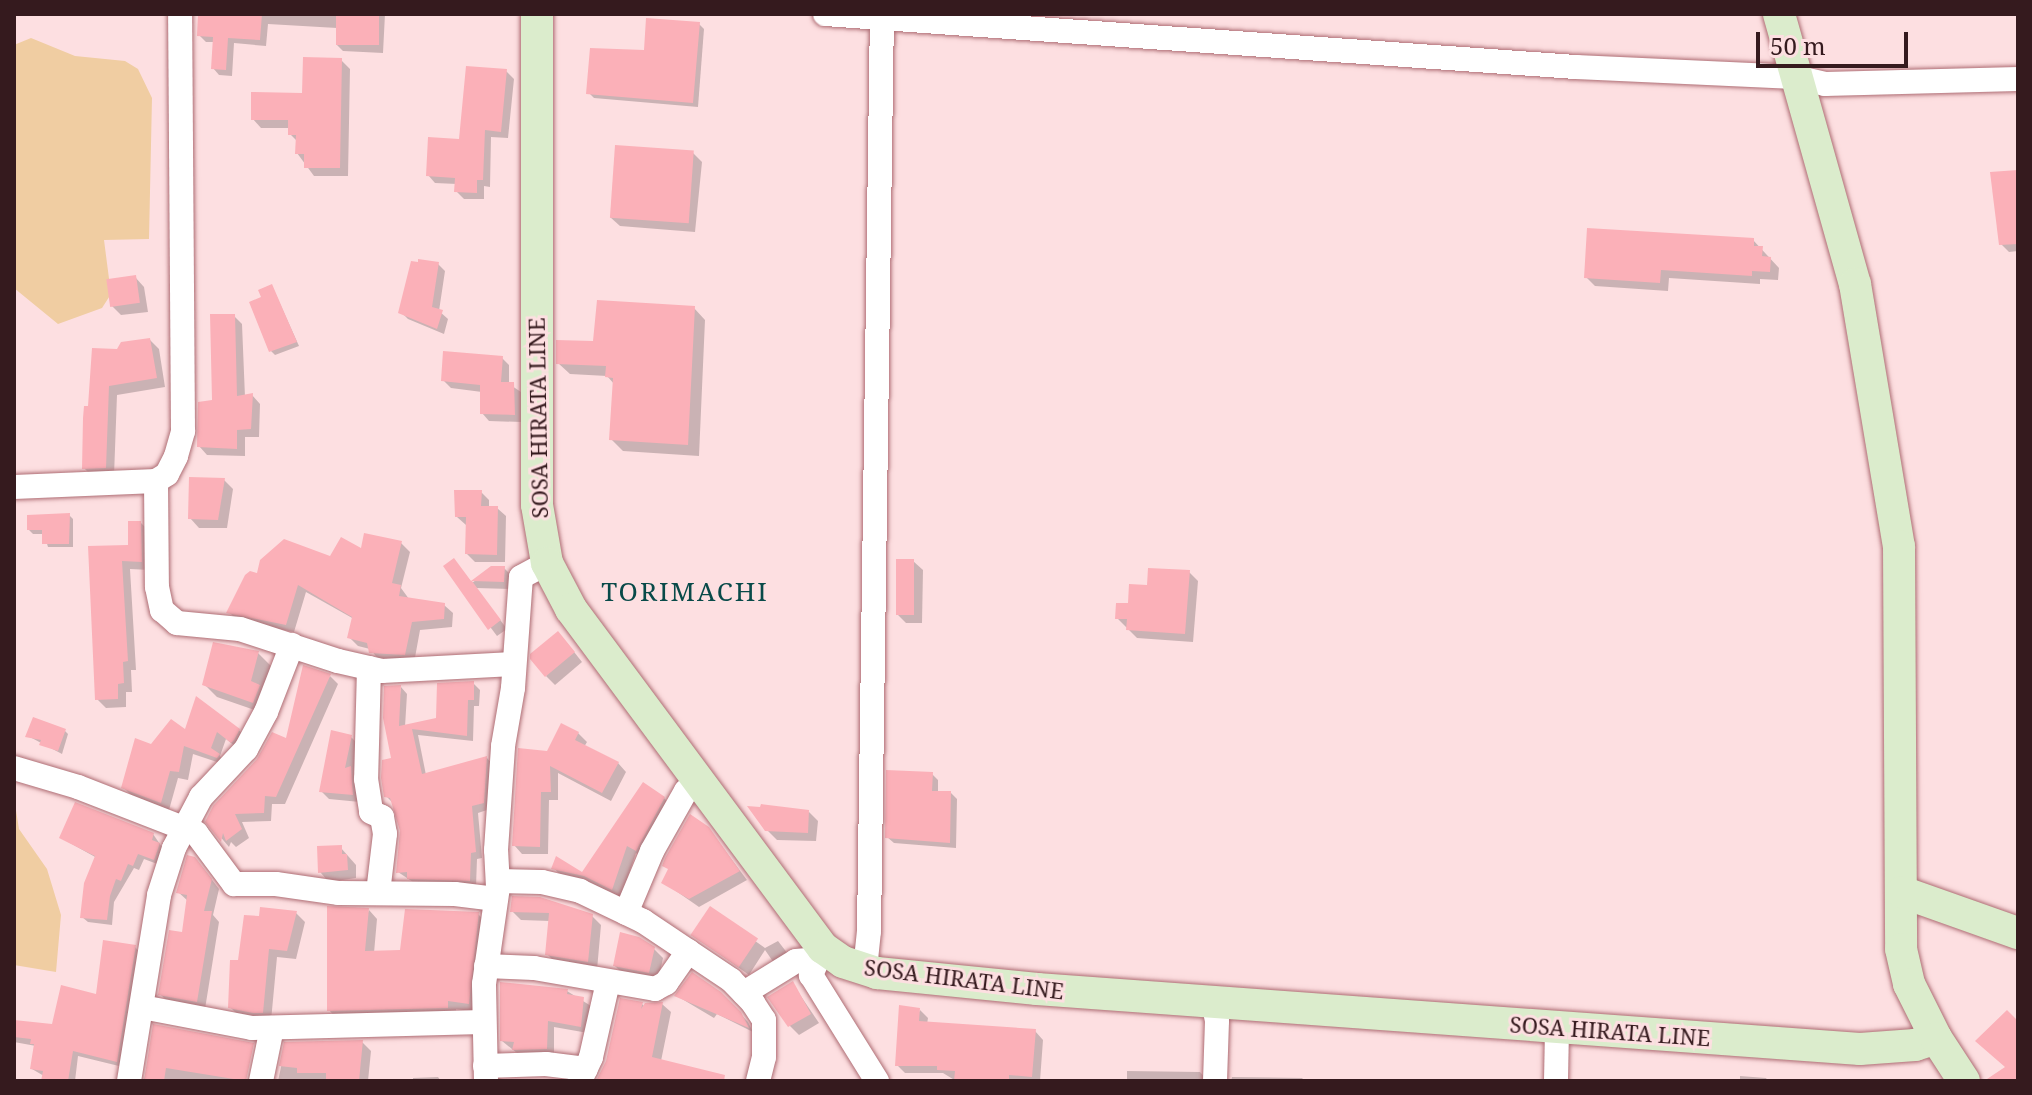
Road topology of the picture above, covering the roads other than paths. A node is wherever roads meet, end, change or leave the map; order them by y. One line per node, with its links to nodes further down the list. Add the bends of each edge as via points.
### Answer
1 (180, 14): 8 (street, via 183,431 167,474)
2 (537, 14): 10 (main road, SOSA HIRATA LINE, via 537,505)
3 (825, 14): 5 (street)
4 (1779, 14): 6 (main road)
5 (882, 17): 6 (street, via 1576,67); 25 (street)
6 (1795, 77): 7 (street, via 1825,84); 18 (main road, via 1855,284 1899,546)
7 (2018, 79)
8 (156, 481): 9 (street); 11 (street, via 162,610 177,623 240,629)
9 (14, 487)
10 (547, 563): 12 (street, via 521,577); 15 (main road, SOSA HIRATA LINE, via 571,609)
11 (292, 645): 13 (street); 16 (street, via 246,749 201,797)
12 (513, 664): 13 (street); 17 (street, via 501,776)
13 (369, 668): 19 (street, via 366,779 371,812 382,817 385,834)
14 (14, 768): 16 (street)
15 (700, 781): 20 (street, via 686,791 652,851); 23 (main road, SOSA HIRATA LINE)
16 (185, 828): 19 (street, via 196,833 234,884); 29 (street, via 159,895)
17 (497, 890): 19 (street); 20 (street, via 542,882 580,891); 24 (street)
18 (1902, 892): 21 (main road); 33 (main road, via 1901,949 1909,984)
19 (378, 893)
20 (626, 913): 22 (street)
21 (2018, 933)
22 (688, 951): 26 (street, via 666,983 655,989); 27 (street)
23 (820, 953): 25 (main road, SOSA HIRATA LINE); 27 (street, via 796,961); 39 (street, via 811,975)
24 (486, 966): 26 (street, via 534,968); 30 (street)
25 (865, 969): 28 (main road, SOSA HIRATA LINE)
26 (608, 982): 35 (street)
27 (744, 993): 38 (street, via 764,1020)
28 (1213, 1002): 32 (main road, SOSA HIRATA LINE); 40 (street)
29 (142, 1007): 31 (street, via 216,1024); 36 (street)
30 (483, 1022): 31 (street); 34 (street)
31 (272, 1028): 37 (street)
32 (1557, 1028): 33 (main road, SOSA HIRATA LINE, via 1860,1049 1902,1047); 41 (street)
33 (1936, 1038): 42 (main road)
34 (485, 1074): 35 (street, via 546,1064)
35 (583, 1075)
36 (129, 1081)
37 (261, 1081)
38 (758, 1081)
39 (877, 1081)
40 (1215, 1081)
41 (1556, 1081)
42 (1964, 1081)

